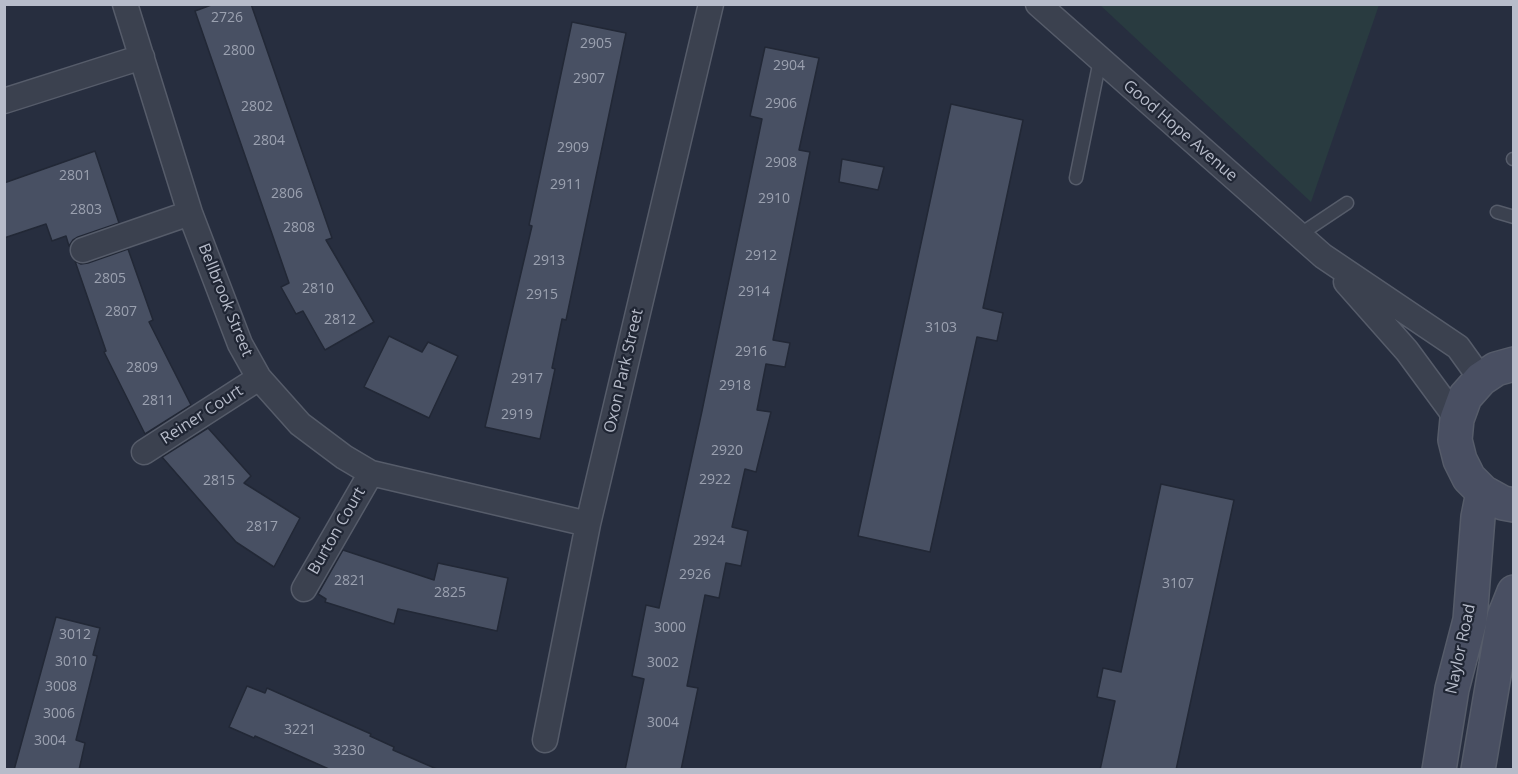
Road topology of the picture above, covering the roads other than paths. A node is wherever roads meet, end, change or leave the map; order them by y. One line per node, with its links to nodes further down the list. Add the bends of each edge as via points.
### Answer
1 (125, 4): 4 (street, Bellbrook Street)
2 (711, 4): 22 (street, Oxon Park Street)
3 (1038, 4): 5 (street, Good Hope Avenue)
4 (142, 57): 6 (street); 10 (street, Bellbrook Street)
5 (1100, 60): 7 (lane); 12 (street, Good Hope Avenue)
6 (4, 101)
7 (1076, 178)
8 (1347, 203): 12 (lane)
9 (1497, 212): 11 (lane)
10 (190, 213): 13 (street); 16 (street, Bellbrook Street, via 240,344)
11 (1514, 217)
12 (1299, 235): 14 (street, Good Hope Avenue)
13 (83, 250)
14 (1323, 256): 15 (street, Good Hope Avenue, via 1458,347); 17 (street, Good Hope Avenue, via 1407,351)
15 (1501, 366): 17 (main road, via 1465,397)
16 (259, 378): 18 (street, Reiner Court); 19 (street, Bellbrook Street, via 300,424)
17 (1457, 419): 20 (main road, via 1455,440 1460,459 1469,478)
18 (144, 452)
19 (371, 473): 22 (street, Bellbrook Street); 23 (street, Burton Court)
20 (1483, 492): 21 (main road); 26 (main road, Naylor Road, via 1470,620 1452,688)
21 (1514, 505)
22 (588, 524): 25 (street, Oxon Park Street)
23 (304, 589)
24 (1514, 592): 27 (main road, via 1504,617)
25 (545, 740)
26 (1439, 770)
27 (1478, 770)

